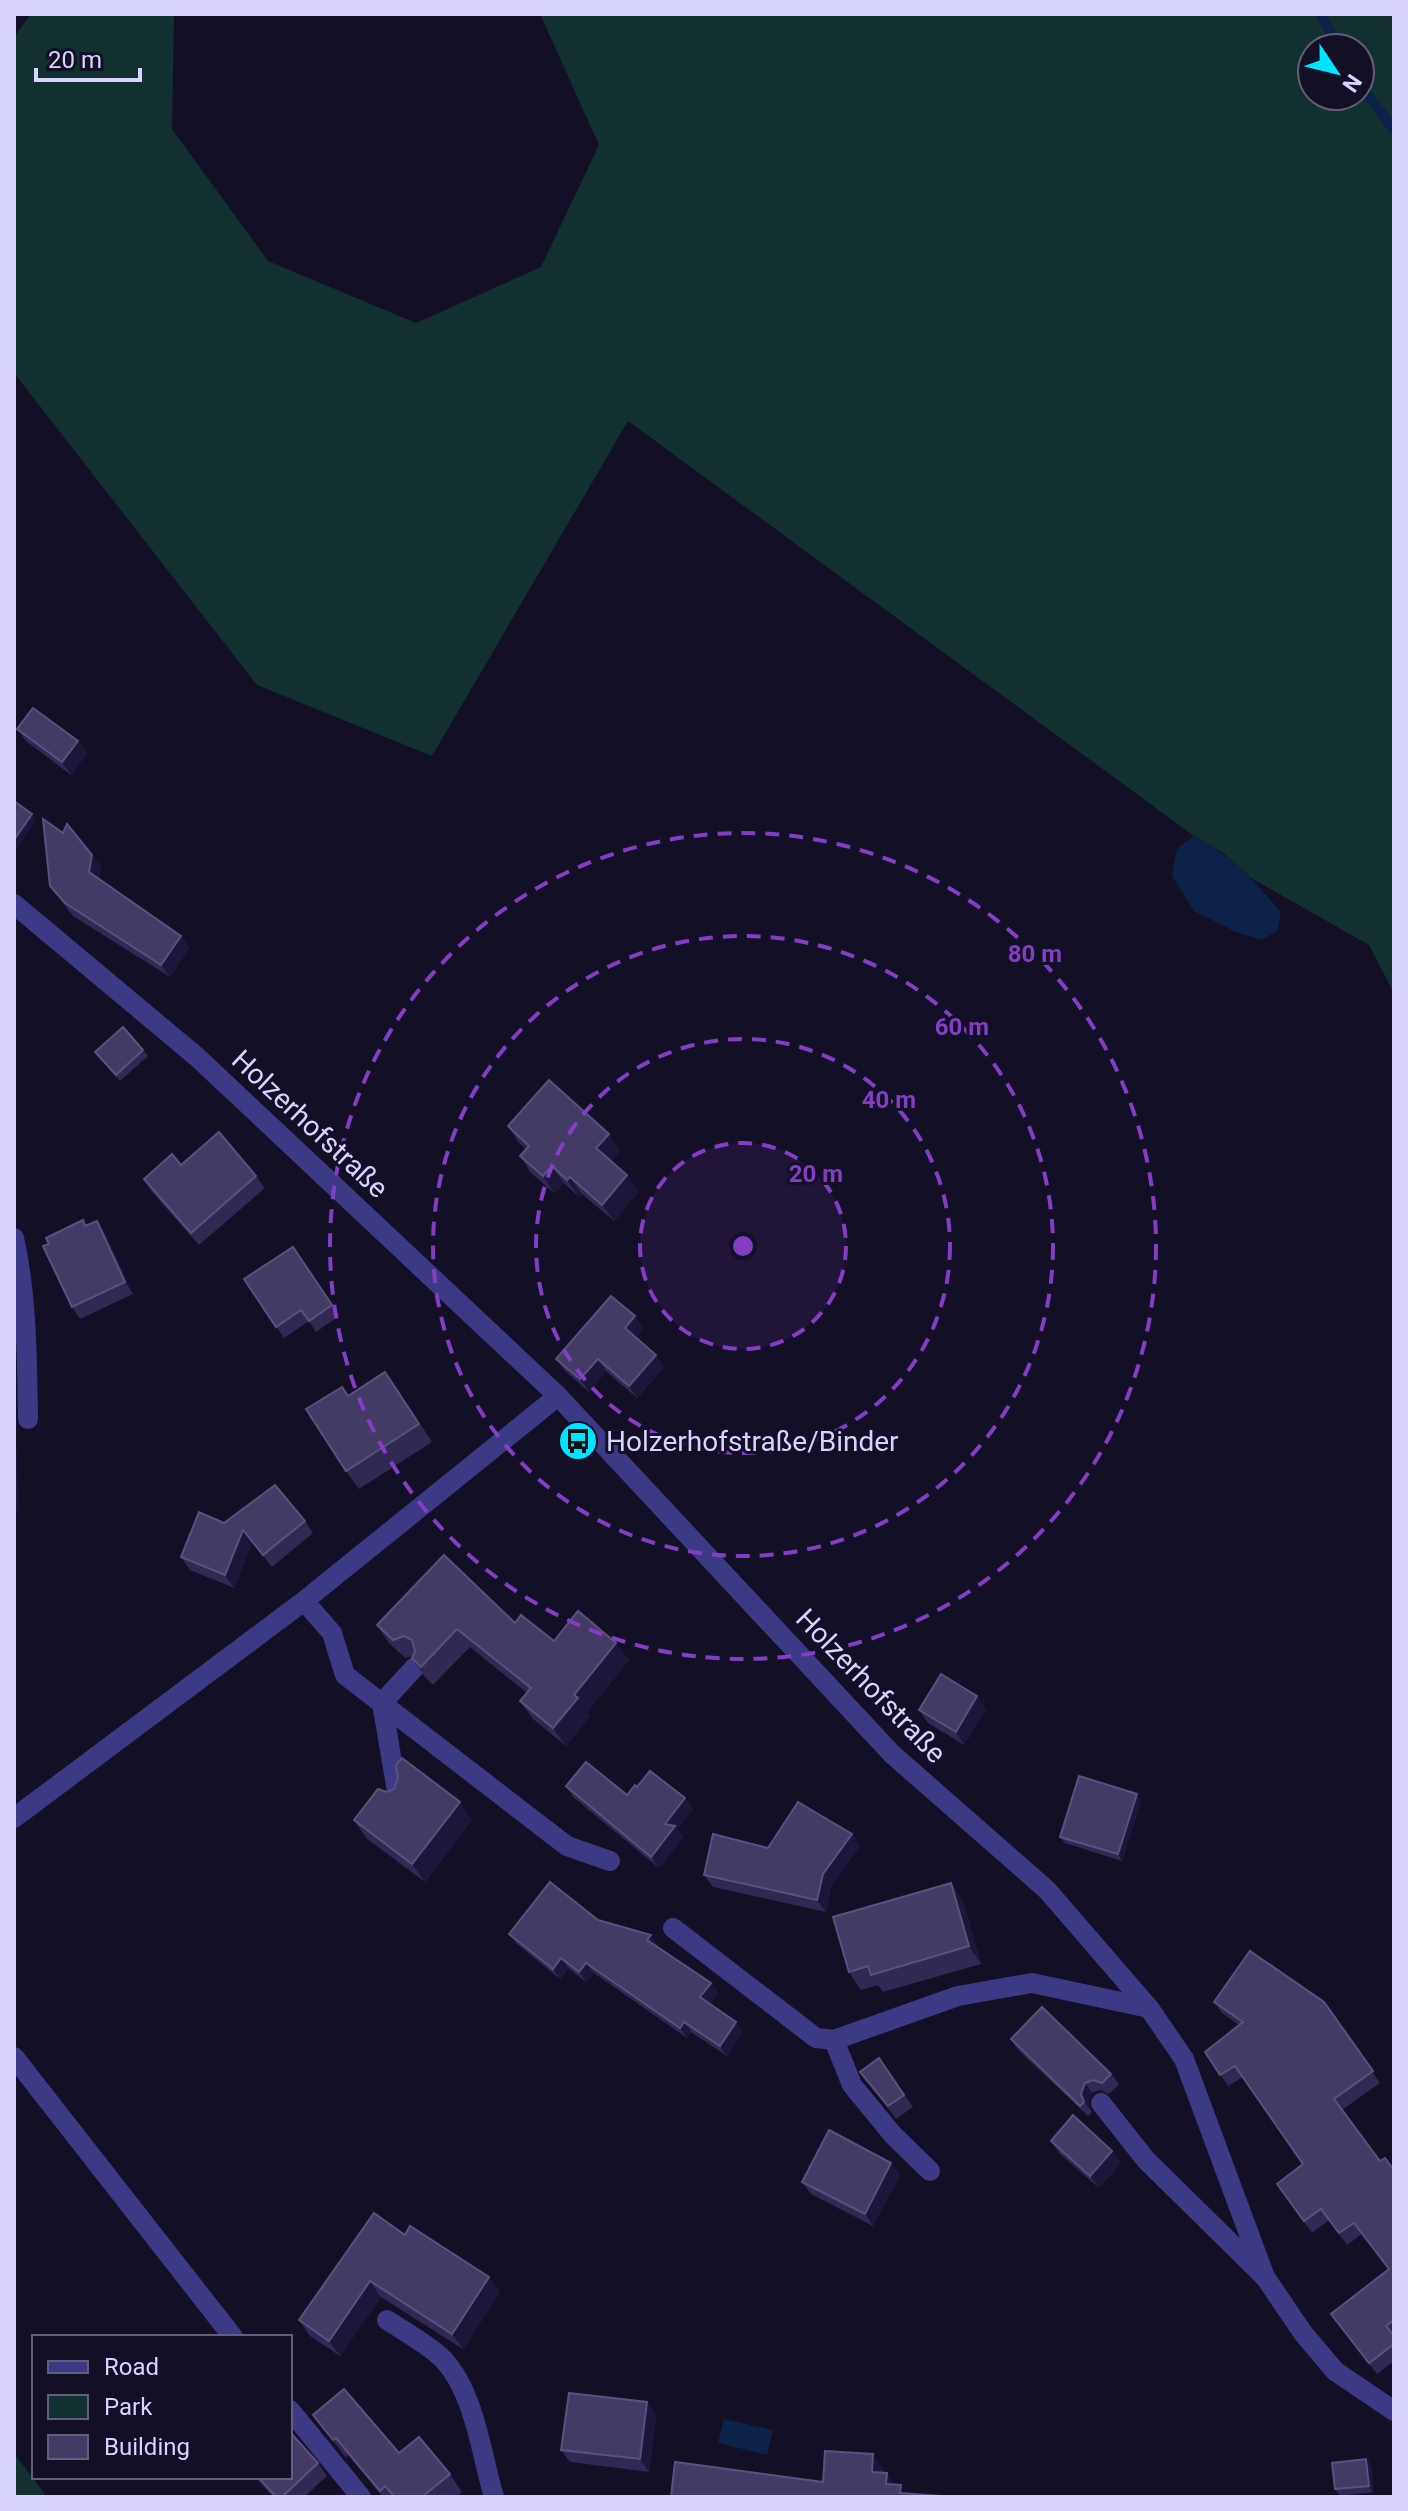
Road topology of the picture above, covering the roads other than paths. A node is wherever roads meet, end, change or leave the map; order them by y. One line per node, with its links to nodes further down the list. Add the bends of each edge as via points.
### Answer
1 (14, 904): 3 (street, Holzerhofstraße, via 197,1057)
2 (14, 1238): 4 (street, via 26,1330)
3 (558, 1396): 5 (street); 12 (street, Holzerhofstraße, via 892,1754 1047,1890)
4 (28, 1419)
5 (304, 1601): 7 (street, via 332,1633 345,1675); 9 (street)
6 (415, 1667): 7 (street)
7 (382, 1703): 8 (street); 10 (street, via 567,1846)
8 (398, 1797)
9 (14, 1818)
10 (610, 1861)
11 (673, 1928): 13 (street, via 816,2038)
12 (1149, 2008): 13 (street, via 1032,1983 958,1996); 17 (street, Holzerhofstraße, via 1184,2059)
13 (834, 2040): 16 (street, via 852,2085)
14 (14, 2057): 19 (street)
15 (1101, 2103): 17 (street, via 1146,2160)
16 (930, 2171)
17 (1265, 2277): 20 (street, Holzerhofstraße, via 1335,2371)
18 (387, 2320): 23 (street, via 442,2358 458,2380)
19 (231, 2335)
20 (1394, 2411)
21 (292, 2412): 22 (street)
22 (361, 2497)
23 (494, 2497)

